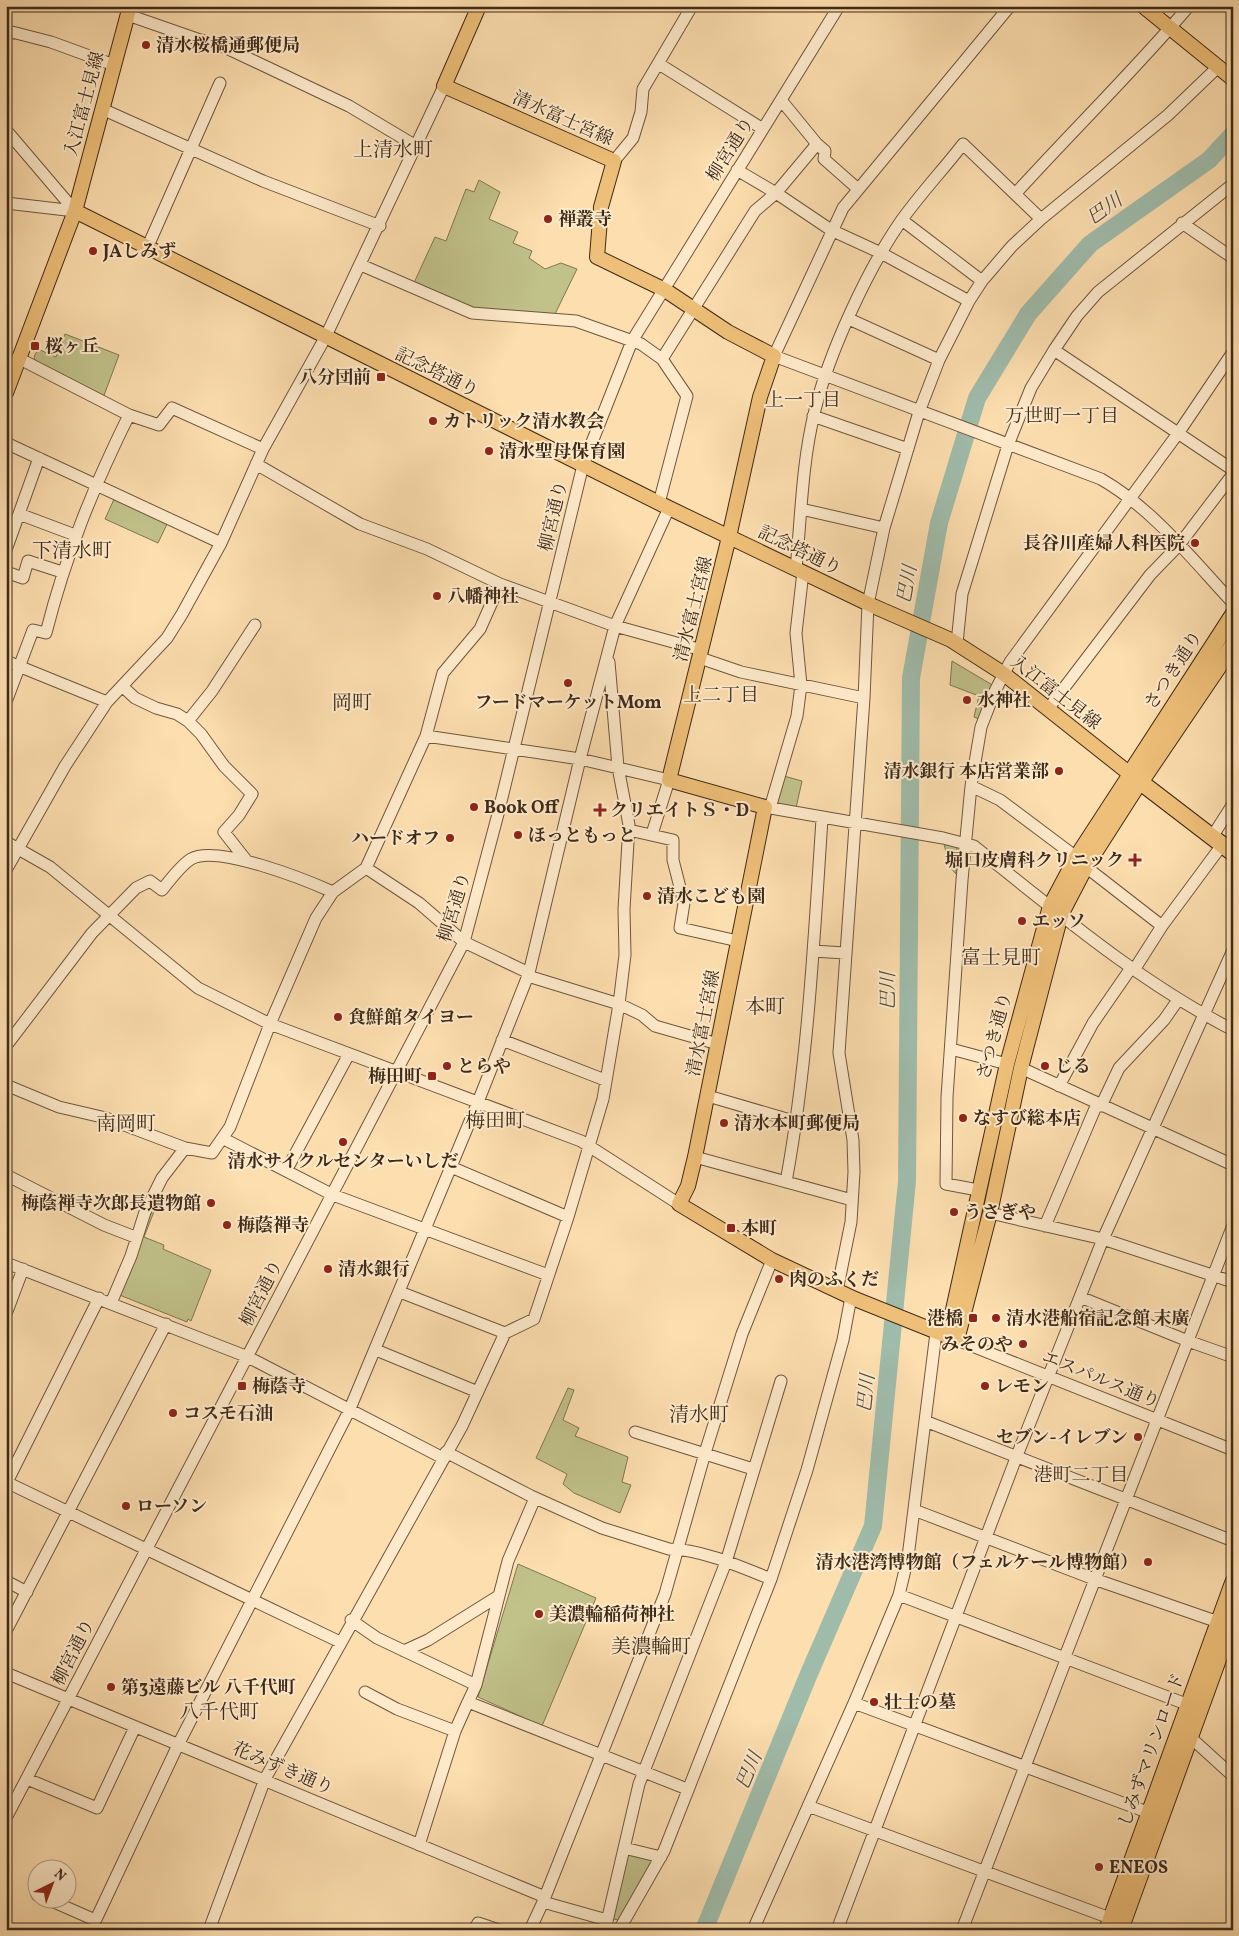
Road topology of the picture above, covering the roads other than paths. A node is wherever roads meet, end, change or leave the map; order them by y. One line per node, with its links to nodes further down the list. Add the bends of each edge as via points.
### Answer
1 (479, 6): 14 (main road)
2 (692, 6): 10 (street)
3 (838, 6): 15 (street, 柳宮通り)
4 (1010, 6): 25 (street)
5 (1143, 6): 8 (main road)
6 (1189, 6): 8 (street)
7 (129, 11): 11 (main road, 入江富士見線); 20 (street, via 189,37 218,44 349,106)
8 (1170, 28): 12 (main road); 27 (street)
9 (6, 37): 11 (street, via 12,32 51,42)
10 (659, 64): 18 (street); 22 (street, via 643,89 641,112 633,138)
11 (114, 65): 16 (main road, 入江富士見線)
12 (1224, 72): 30 (street)
13 (220, 83): 21 (street)
14 (444, 86): 20 (street); 22 (main road, 清水富士宮線)
15 (781, 100): 18 (street, 柳宮通り); 19 (street)
16 (102, 109): 21 (street); 29 (main road, 入江富士見線)
17 (6, 130): 29 (street)
18 (763, 130): 23 (street, 柳宮通り)
19 (817, 144): 25 (street, via 825,151 824,159); 26 (street)
20 (416, 146): 33 (street)
21 (191, 149): 33 (street); 35 (street)
22 (614, 161): 40 (main road, 清水富士宮線, via 601,207 597,257)
23 (737, 170): 26 (street); 40 (street, 柳宮通り)
24 (1233, 184): 32 (street)
25 (858, 189): 34 (street)
26 (776, 193): 34 (street); 42 (street, via 755,211)
27 (1016, 194): 30 (street); 31 (street, via 963,144)
28 (6, 203): 29 (street, 記念塔通り)
29 (75, 211): 35 (main road, 記念塔通り); 49 (main road, 入江富士見線)
30 (1041, 218): 39 (street)
31 (902, 220): 36 (street); 39 (street)
32 (1182, 223): 37 (street); 46 (street, via 1098,292)
33 (380, 226): 38 (street)
34 (831, 230): 36 (street); 48 (street)
35 (148, 246): 44 (main road, 記念塔通り)
36 (881, 253): 41 (street); 43 (street)
37 (1233, 258)
38 (361, 265): 44 (street); 45 (street, via 472,313 576,321)
39 (982, 281): 41 (street)
40 (665, 290): 42 (main road, 清水富士宮線); 45 (street, 柳宮通り)
41 (969, 301): 51 (street)
42 (693, 309): 48 (main road, 清水富士宮線); 50 (street)
43 (849, 319): 51 (street); 52 (street)
44 (325, 338): 60 (street); 64 (main road, 記念塔通り)
45 (632, 341): 50 (street); 64 (street, 柳宮通り)
46 (1054, 350): 57 (street); 59 (street)
47 (1233, 352): 57 (street)
48 (774, 356): 52 (street); 74 (main road, 清水富士宮線, via 760,397)
49 (20, 359): 53 (main road, 入江富士見線); 55 (street)
50 (662, 359): 69 (street, via 687,396)
51 (939, 360): 54 (street)
52 (825, 375): 54 (street); 56 (street)
53 (6, 393)
54 (921, 413): 59 (street); 61 (street)
55 (129, 415): 60 (street, via 159,425 172,408); 67 (street)
56 (813, 416): 61 (street); 70 (street)
57 (1179, 432): 65 (street); 68 (street)
58 (6, 443): 62 (street)
59 (1005, 444): 68 (street, via 1101,479); 88 (street, via 962,594)
60 (263, 449): 63 (street)
61 (908, 449): 72 (street)
62 (39, 458): 67 (street); 71 (street)
63 (256, 464): 75 (street); 81 (street, via 360,524 427,549)
64 (583, 465): 69 (main road, 記念塔通り); 82 (street, 柳宮通り)
65 (1233, 470)
66 (1233, 474): 76 (street)
67 (95, 484): 73 (street); 75 (street)
68 (1131, 498): 76 (street); 94 (street)
69 (664, 506): 74 (main road, 記念塔通り); 87 (street)
70 (802, 508): 72 (street); 78 (street)
71 (19, 514): 73 (street); 77 (street)
72 (884, 528): 84 (street)
73 (75, 535): 80 (street)
74 (729, 537): 78 (main road, 記念塔通り); 91 (main road, 清水富士宮線)
75 (220, 543): 96 (street, via 167,638)
76 (1179, 545): 83 (street); 100 (street, via 1150,575)
77 (6, 550)
78 (800, 570): 84 (main road, 記念塔通り); 95 (street, via 796,633)
79 (6, 572): 80 (street, via 23,578 28,561)
80 (62, 572): 93 (street, via 46,633 33,630)
81 (500, 584): 82 (street); 102 (street, via 480,629 443,674)
82 (550, 603): 87 (street); 103 (street, 柳宮通り)
83 (1233, 603)
84 (870, 605): 88 (main road, 入江富士見線); 97 (street)
85 (1233, 615): 106 (highway, さつき通り)
86 (255, 625): 101 (street, via 212,691)
87 (615, 626): 90 (street); 91 (street)
88 (954, 642): 94 (main road, 入江富士見線)
89 (1233, 645): 106 (highway, さつき通り)
90 (609, 652): 104 (street); 105 (street)
91 (701, 654): 95 (street, via 741,672); 107 (main road, 清水富士宮線)
92 (6, 661): 93 (street)
93 (20, 666): 98 (street); 99 (street)
94 (1004, 674): 100 (main road, 入江富士見線); 108 (street, via 981,727)
95 (801, 685): 97 (street); 110 (street, via 794,733)
96 (122, 686): 99 (street); 101 (street, via 135,698)
97 (864, 698): 112 (street)
98 (6, 702)
99 (107, 702): 118 (street, via 65,766)
100 (1048, 709): 106 (main road, 入江富士見線)
101 (188, 721): 119 (street, via 224,766 252,794 224,832)
102 (426, 736): 103 (street); 121 (street)
103 (513, 748): 104 (street); 129 (street, 柳宮通り)
104 (580, 759): 105 (street); 134 (street)
105 (618, 767): 107 (street); 113 (street)
106 (1136, 778): 117 (highway); 120 (main road, さつき通り)
107 (669, 780): 110 (main road); 114 (street)
108 (971, 786): 116 (street); 120 (street, via 1000,800)
109 (1233, 804): 117 (street)
110 (767, 807): 111 (street); 128 (main road, 清水富士宮線)
111 (822, 819): 112 (street); 131 (street)
112 (856, 824): 116 (street); 132 (street)
113 (628, 830): 114 (street); 136 (street)
114 (652, 834): 128 (street, via 673,840 673,860 684,903 680,928)
115 (6, 842): 118 (street)
116 (965, 842): 124 (street); 143 (street)
117 (1222, 845): 127 (street)
118 (19, 849): 122 (street); 126 (street, via 50,867)
119 (246, 860): 123 (street); 126 (street, via 208,856 192,858 162,890 150,881 136,888)
120 (1081, 862): 124 (main road, さつき通り); 125 (main road, さつき通り); 127 (street)
121 (366, 868): 123 (street); 129 (street, via 419,903)
122 (6, 870)
123 (333, 892): 138 (street, via 316,918)
124 (1050, 906): 125 (street); 145 (main road, さつき通り)
125 (1061, 915): 133 (street); 146 (main road, さつき通り)
126 (108, 916): 138 (street, via 198,988); 142 (street)
127 (1162, 926): 133 (street)
128 (738, 941): 141 (main road, 清水富士宮線)
129 (464, 942): 134 (street); 147 (street, 柳宮通り)
130 (1233, 950): 137 (street)
131 (813, 951): 132 (street); 154 (street)
132 (845, 953): 167 (street, via 839,1053 854,1140)
133 (1132, 969): 135 (street); 150 (street, via 1093,1022)
134 (528, 974): 136 (street); 140 (street)
135 (1178, 1000): 137 (street); 153 (street, via 1164,1020 1119,1068)
136 (619, 1004): 141 (street, via 642,1015 655,1026); 148 (street)
137 (1203, 1015): 139 (street); 155 (street)
138 (270, 1024): 144 (street); 156 (street)
139 (1233, 1030)
140 (502, 1040): 148 (street); 152 (street)
141 (718, 1044): 151 (main road, 清水富士宮線)
142 (6, 1046)
143 (951, 1048): 145 (street); 166 (street, via 946,1184)
144 (349, 1054): 147 (street); 162 (street)
145 (1006, 1064): 146 (main road); 166 (main road, さつき通り)
146 (1022, 1068): 150 (street); 169 (main road, さつき通り)
147 (397, 1073): 152 (street); 165 (street, 柳宮通り)
148 (604, 1080): 157 (street, via 603,1099)
149 (6, 1085): 158 (street, via 58,1107 124,1123)
150 (1059, 1086): 153 (street)
151 (708, 1096): 154 (street); 159 (main road, 清水富士宮線)
152 (478, 1102): 157 (street); 161 (street)
153 (1099, 1105): 155 (street); 171 (street)
154 (797, 1122): 164 (street)
155 (1153, 1129): 160 (street); 175 (street)
156 (224, 1139): 158 (street, via 212,1154); 162 (street)
157 (590, 1146): 168 (street); 170 (street)
158 (185, 1148): 174 (street, via 162,1178)
159 (695, 1157): 164 (street); 168 (main road, 清水富士宮線, via 688,1186)
160 (1233, 1165)
161 (451, 1167): 170 (street); 173 (street)
162 (286, 1171): 165 (street)
163 (6, 1175): 174 (street, via 104,1225)
164 (786, 1182): 167 (street)
165 (333, 1195): 173 (street); 195 (street, 柳宮通り)
166 (978, 1195): 169 (main road); 191 (main road, さつき通り)
167 (852, 1200): 182 (street, via 851,1222)
168 (679, 1204): 176 (main road)
169 (992, 1207): 171 (street); 191 (main road, さつき通り)
170 (568, 1216): 179 (street)
171 (1045, 1226): 175 (street)
172 (1233, 1226): 180 (street)
173 (425, 1230): 179 (street); 183 (street)
174 (135, 1237): 187 (street, via 131,1256)
175 (1103, 1239): 180 (street); 184 (street)
176 (772, 1260): 182 (main road); 204 (street, via 742,1334)
177 (6, 1263): 178 (street)
178 (23, 1269): 185 (street); 188 (street)
179 (548, 1275): 190 (street, via 534,1318)
180 (1213, 1276): 181 (street); 192 (street)
181 (1233, 1282)
182 (837, 1291): 186 (main road)
183 (400, 1292): 190 (street); 193 (street)
184 (1080, 1297): 192 (street); 196 (street)
185 (100, 1298): 187 (street); 208 (street)
186 (853, 1298): 191 (main road); 218 (street, via 807,1470)
187 (111, 1302): 189 (street)
188 (6, 1314)
189 (166, 1324): 195 (street); 212 (street)
190 (505, 1333): 198 (street)
191 (943, 1335): 196 (street, エスパルス通り); 201 (street)
192 (1188, 1341): 194 (street); 200 (street)
193 (376, 1350): 198 (street); 199 (street)
194 (1233, 1356)
195 (248, 1357): 199 (street); 215 (street, 柳宮通り)
196 (1049, 1377): 200 (street, エスパルス通り); 206 (street)
197 (781, 1381): 207 (street)
198 (478, 1392): 205 (street)
199 (349, 1411): 205 (street); 225 (street)
200 (1157, 1420): 203 (street, エスパルス通り); 210 (street)
201 (925, 1421): 206 (street); 211 (street)
202 (635, 1432): 204 (street)
203 (1233, 1450)
204 (705, 1454): 207 (street); 216 (street)
205 (445, 1455): 209 (street); 227 (street)
206 (1016, 1458): 210 (street); 213 (street)
207 (753, 1469): 217 (street)
208 (6, 1482): 212 (street)
209 (536, 1498): 216 (street, via 602,1528); 224 (street, via 508,1561)
210 (1125, 1499): 214 (street); 219 (street)
211 (914, 1510): 213 (street); 223 (street)
212 (68, 1512): 215 (street); 222 (street)
213 (986, 1537): 219 (street); 226 (street)
214 (1233, 1541)
215 (145, 1549): 225 (street); 236 (street, 柳宮通り)
216 (678, 1549): 217 (street); 245 (street, via 665,1594)
217 (726, 1562): 218 (street); 247 (street)
218 (771, 1579): 251 (street)
219 (1094, 1579): 228 (street); 232 (street)
220 (6, 1581): 222 (street)
221 (1233, 1583): 228 (highway, しみずマリンロード)
222 (27, 1592): 229 (street)
223 (899, 1595): 226 (street); 238 (street)
224 (497, 1597): 231 (street, via 428,1640); 234 (street)
225 (253, 1599): 230 (street); 244 (street)
226 (955, 1618): 232 (street); 241 (street)
227 (352, 1620): 230 (street); 231 (street)
228 (1227, 1622): 239 (highway, しみずマリンロード)
229 (6, 1631)
230 (340, 1642): 250 (street)
231 (404, 1651): 234 (street)
232 (1065, 1659): 239 (street); 246 (street)
233 (6, 1673): 236 (street, 花みずき通り)
234 (476, 1684): 237 (street)
235 (366, 1692): 242 (street, via 397,1709)
236 (68, 1699): 240 (street, 花みずき通り); 249 (street, 柳宮通り)
237 (468, 1702): 242 (street); 245 (street)
238 (854, 1703): 241 (street); 252 (street)
239 (1195, 1707): 243 (highway, しみずマリンロード); 253 (highway, しみずマリンロード)
240 (135, 1727): 244 (street, 花みずき通り); 249 (street, via 97,1808)
241 (915, 1727): 246 (street); 255 (street)
242 (455, 1732): 256 (street)
243 (1190, 1737): 248 (street); 253 (highway, しみずマリンロード)
244 (178, 1744): 250 (street, 花みずき通り); 262 (street)
245 (599, 1755): 247 (street); 260 (street)
246 (1024, 1768): 253 (street); 259 (street)
247 (644, 1772): 251 (street); 257 (street)
248 (1233, 1776)
249 (27, 1779): 254 (street, 柳宮通り)
250 (265, 1779): 256 (street, 花みずき通り); 265 (street)
251 (687, 1789): 258 (street)
252 (808, 1806): 255 (street); 270 (street)
253 (1155, 1815): 264 (highway, しみずマリンロード)
254 (6, 1818)
255 (875, 1832): 259 (street); 271 (street)
256 (419, 1845): 260 (street, 花みずき通り)
257 (624, 1848): 258 (street); 263 (street)
258 (661, 1857): 269 (street)
259 (984, 1872): 264 (street); 272 (street)
260 (544, 1900): 263 (street, 花みずき通り); 268 (street)
261 (63, 1908): 262 (street)
262 (93, 1925)
263 (606, 1925)
264 (1115, 1925)
265 (208, 1930)
266 (474, 1930): 267 (street, via 478,1923)
267 (498, 1930)
268 (530, 1930)
269 (619, 1930)
270 (752, 1930)
271 (837, 1930)
272 (962, 1930)

